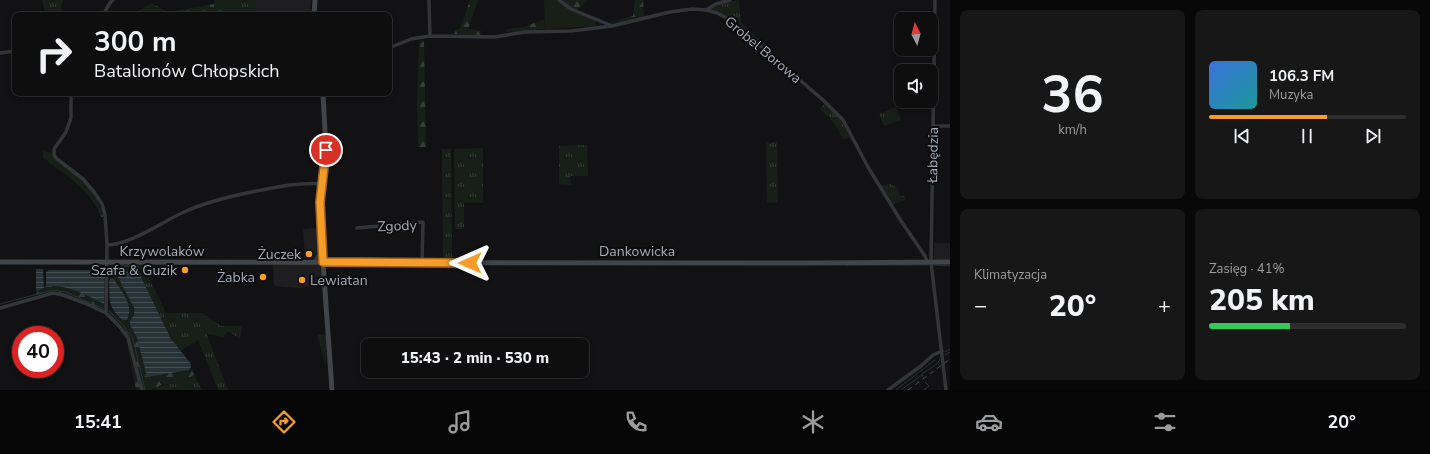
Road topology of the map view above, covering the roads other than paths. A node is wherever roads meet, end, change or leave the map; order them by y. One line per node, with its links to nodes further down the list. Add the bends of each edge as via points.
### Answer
1 (113, 0): 8 (street)
2 (315, 0): 9 (street)
3 (429, 0): 13 (street)
4 (559, 0): 10 (street, via 571,9)
5 (730, 0): 7 (street)
6 (935, 0): 19 (street, Łabędzia)
7 (706, 10): 11 (street, Grobel Borowa, via 670,12); 29 (street, Grobel Borowa, via 730,20 843,120 868,167)
8 (105, 12)
9 (314, 12)
10 (598, 20): 11 (street); 12 (street)
11 (612, 26): 12 (street, Grobel Borowa)
12 (597, 27): 13 (street, Grobel Borowa, via 495,36)
13 (430, 36): 14 (street, Grobel Borowa, via 411,39)
14 (392, 47)
15 (12, 51): 16 (street)
16 (0, 52)
17 (71, 96): 23 (street, via 70,118 66,132 54,149 54,155 83,179 102,204)
18 (323, 96): 21 (street, via 326,150)
19 (933, 126): 20 (street); 29 (street, Łabędzia)
20 (950, 126)
21 (322, 184): 23 (street, via 294,184 228,197 184,212 122,243); 24 (street)
22 (357, 228): 31 (street, Zgody, via 423,222)
23 (107, 245): 26 (street)
24 (322, 250): 27 (street); 28 (street)
25 (0, 262): 26 (street, Krzywolaków)
26 (108, 262): 27 (street, Krzywolaków); 33 (street)
27 (312, 262): 28 (street, Krzywolaków)
28 (323, 262): 31 (street, Dankowicka); 36 (street)
29 (929, 262): 30 (street, Dankowicka); 31 (street, Dankowicka); 34 (street)
30 (950, 262)
31 (422, 263)
32 (0, 308): 33 (street, via 53,293)
33 (106, 313): 35 (street, via 128,338)
34 (942, 351): 37 (street, via 933,355); 38 (street)
35 (142, 390)
36 (332, 390)
37 (888, 390)
38 (946, 390)

